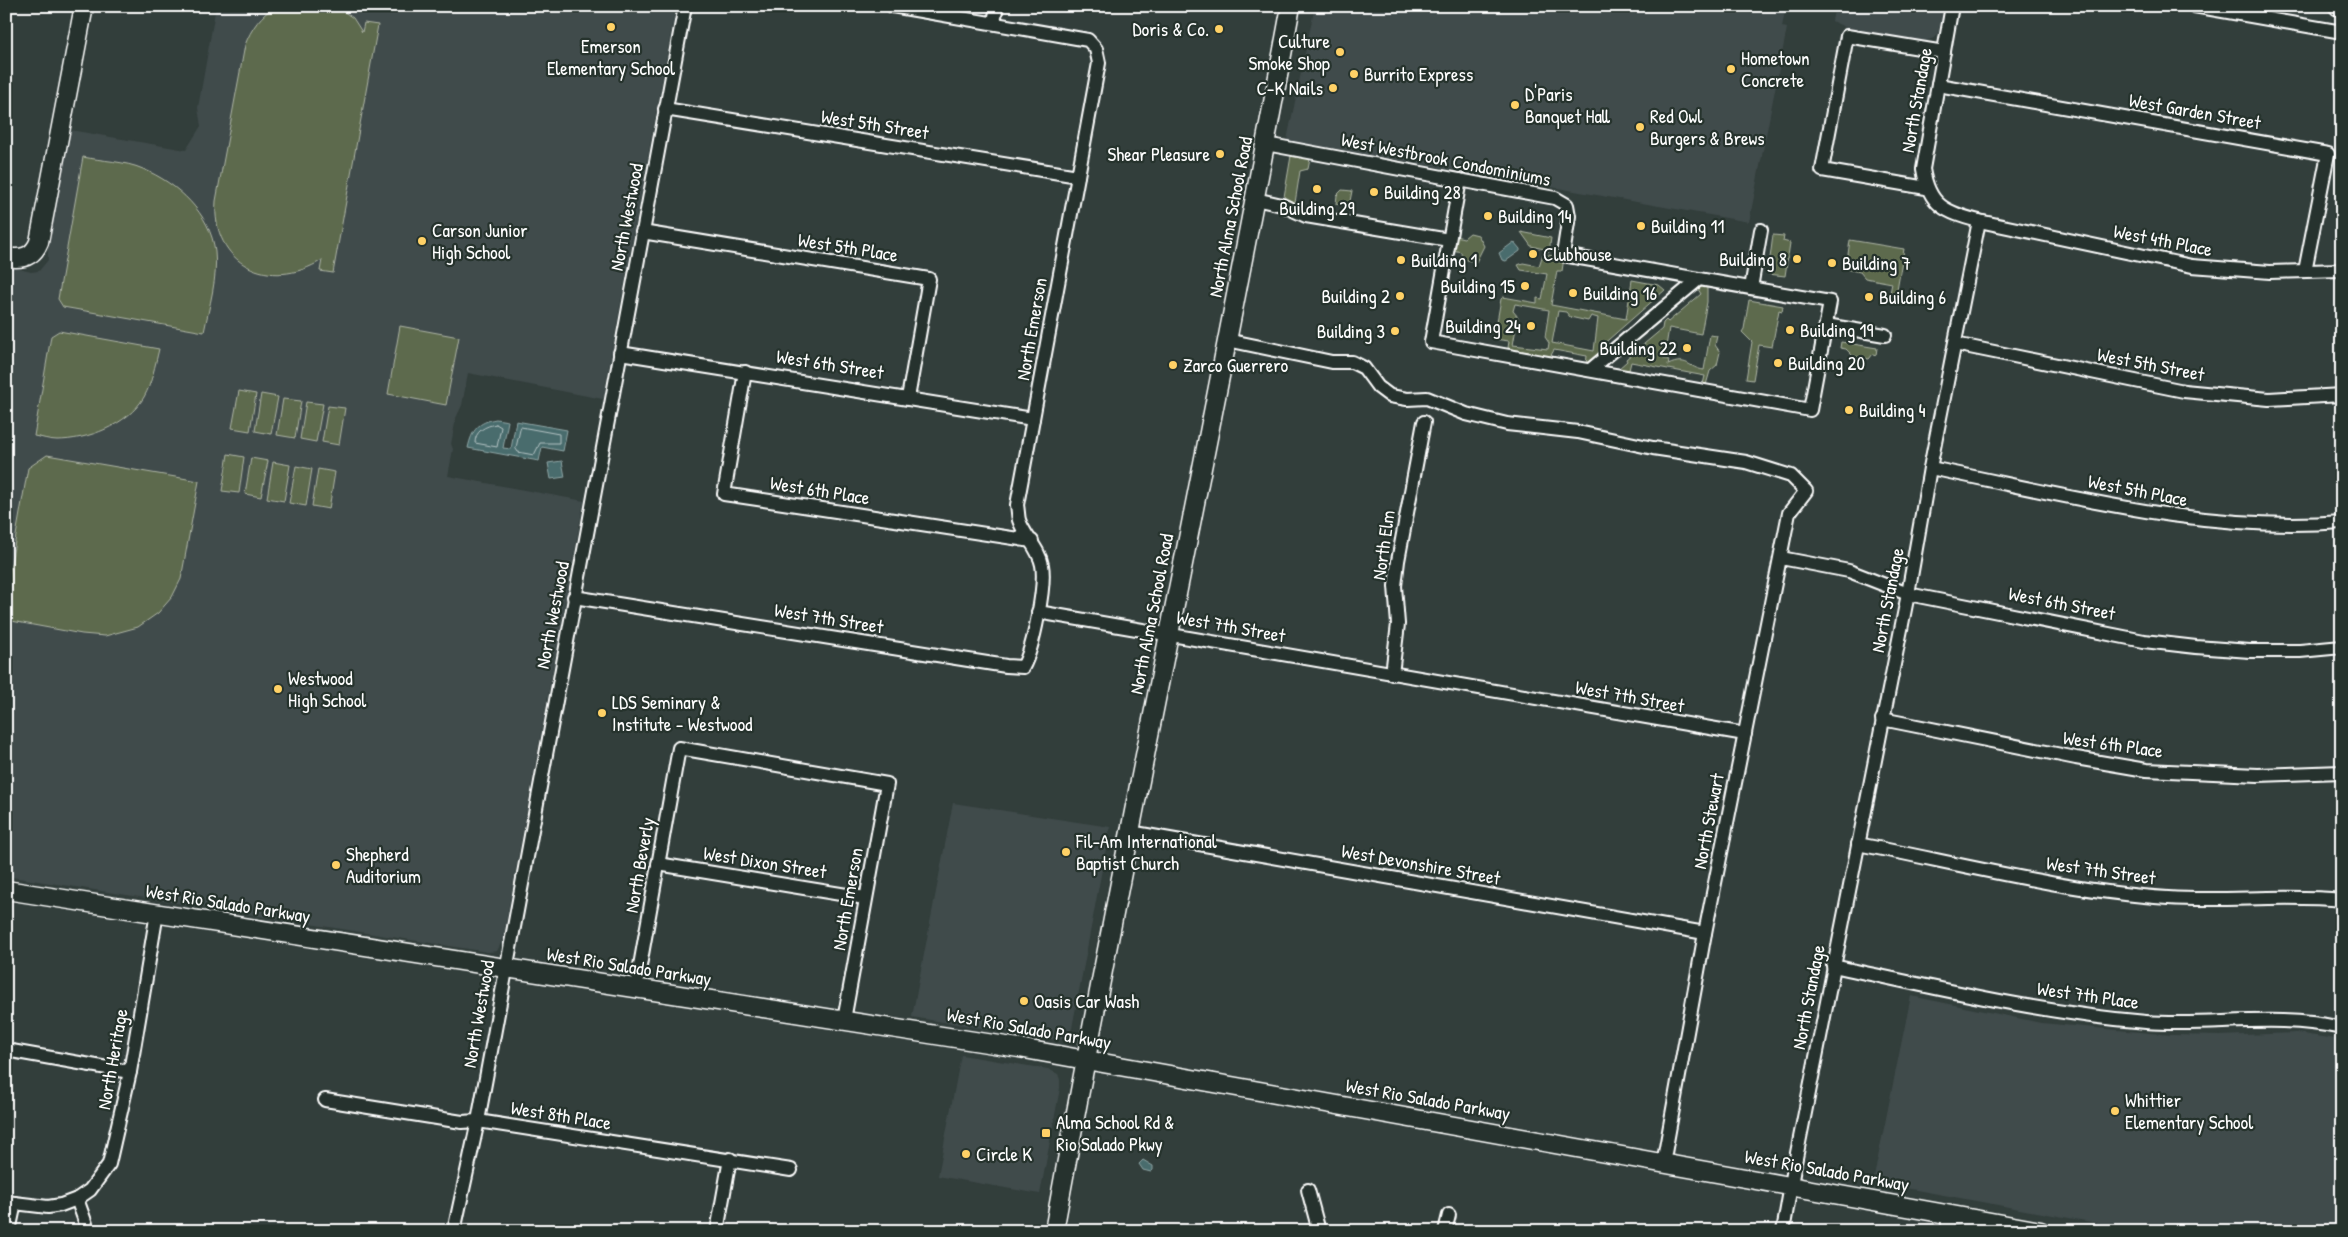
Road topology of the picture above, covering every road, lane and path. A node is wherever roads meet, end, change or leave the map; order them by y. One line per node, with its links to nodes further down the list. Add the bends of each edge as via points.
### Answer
1 (84, 6): 22 (main road, via 39,242 31,255)
2 (685, 6): 12 (street, North Westwood)
3 (892, 6): 8 (street)
4 (997, 6): 8 (street)
5 (1291, 6): 13 (main road, North Alma School Road)
6 (1952, 6): 10 (street, North Standage)
7 (2194, 6): 9 (street)
8 (994, 22): 14 (street, North Emerson, via 1088,40 1096,49 1099,63)
9 (2342, 32)
10 (1944, 52): 11 (street, North Standage); 16 (street, via 1847,36 1822,170)
11 (1938, 85): 16 (street, North Standage, via 1924,155); 24 (street, West Garden Street, via 2328,154)
12 (665, 109): 14 (street, West 5th Street); 20 (street, North Westwood)
13 (1266, 144): 15 (street, West Westbrook Condominiums); 17 (main road, North Alma School Road)
14 (1078, 176): 36 (street, North Emerson)
15 (1460, 180): 21 (street); 25 (street, West Westbrook Condominiums, via 1556,198 1567,205 1569,216 1563,254)
16 (1926, 188): 18 (street, via 1943,207 1958,216)
17 (1255, 199): 21 (street, via 1282,205 1306,216); 29 (main road, North Alma School Road)
18 (1979, 221): 24 (street, West 4th Place, via 2192,266 2270,272); 30 (street, North Standage)
19 (1760, 230): 26 (street)
20 (642, 232): 31 (street, North Westwood); 35 (street, West 5th Place, via 929,279)
21 (1449, 240): 32 (street, via 1431,342)
22 (6, 257)
23 (2342, 270): 24 (street, West 4th Place)
24 (2305, 271)
25 (1699, 279): 26 (street, West Westbrook Condominiums); 32 (street)
26 (1751, 288): 27 (street, West Westbrook Condominiums, via 1830,302)
27 (1826, 326): 28 (street); 32 (street, via 1810,410)
28 (1885, 336)
29 (1227, 340): 41 (street, North Stewart, via 1332,362 1352,362 1364,368 1378,387 1390,396 1428,398 1466,414 1507,424 1578,432 1653,448 1746,462 1791,476 1806,491 1789,513); 45 (main road, North Alma School Road)
30 (1955, 344): 34 (street, West 5th Street, via 2184,391 2269,399); 38 (street, North Standage)
31 (620, 353): 33 (street, West 6th Street); 43 (street, North Westwood)
32 (1590, 370)
33 (745, 372): 35 (street, West 6th Street); 40 (street, West 6th Place, via 724,494)
34 (2342, 395)
35 (908, 398): 36 (street, West 6th Street)
36 (1033, 419): 40 (street, North Emerson, via 1017,505 1020,522)
37 (1424, 422): 47 (street, North Elm, via 1398,561 1395,586 1398,624)
38 (1930, 468): 39 (street, West 5th Place, via 2192,519 2284,524); 42 (street, North Standage)
39 (2342, 522)
40 (1032, 541): 44 (street, North Emerson, via 1042,565)
41 (1781, 558): 42 (street, West 6th Street, via 1849,571); 49 (street, North Stewart)
42 (1908, 594): 46 (street, West 6th Street, via 2144,641 2250,651); 48 (street, North Standage)
43 (574, 597): 44 (street, West 7th Street, via 1022,667 1029,656); 61 (street, North Westwood)
44 (1038, 612): 45 (street, West 7th Street)
45 (1168, 634): 47 (street, West 7th Street); 52 (main road, North Alma School Road)
46 (2342, 648)
47 (1392, 674): 49 (street, West 7th Street)
48 (1882, 719): 50 (street, West 6th Place, via 2146,770 2258,775); 53 (street, North Standage)
49 (1745, 734): 59 (street, North Stewart)
50 (2342, 772)
51 (887, 784): 54 (street, North Beverly, via 679,748); 56 (street, North Emerson)
52 (1130, 832): 59 (street, West Devonshire Street); 66 (main road, North Alma School Road)
53 (1858, 844): 57 (street, West 7th Street, via 2120,894 2216,901 2300,897); 60 (street, North Standage)
54 (658, 864): 56 (street, West Dixon Street); 62 (street, North Beverly)
55 (6, 890): 58 (main road, West Rio Salado Parkway)
56 (865, 898): 63 (street, North Emerson)
57 (2342, 900)
58 (157, 913): 61 (main road, West Rio Salado Parkway); 67 (street, North Heritage)
59 (1705, 933): 71 (street, North Stewart)
60 (1833, 966): 64 (street, West 7th Place, via 2056,1012 2110,1019 2165,1023 2297,1020); 73 (street, North Standage)
61 (506, 968): 62 (main road, West Rio Salado Parkway); 69 (street, North Westwood)
62 (636, 988): 63 (main road, West Rio Salado Parkway)
63 (844, 1020): 66 (main road, West Rio Salado Parkway)
64 (2342, 1028)
65 (6, 1050): 67 (street)
66 (1087, 1059): 71 (main road, West Rio Salado Parkway); 83 (main road, North Alma School Road)
67 (130, 1072): 75 (street, North Heritage, via 109,1164 90,1190)
68 (325, 1100): 69 (street, West 8th Place, via 462,1122)
69 (478, 1121): 70 (street, West 8th Place); 81 (street, North Westwood)
70 (730, 1160): 72 (street, West 8th Place); 82 (street)
71 (1663, 1164): 73 (main road, West Rio Salado Parkway)
72 (791, 1170)
73 (1791, 1184): 78 (main road, West Rio Salado Parkway); 86 (street, North Standage)
74 (1308, 1190): 84 (street)
75 (77, 1199): 76 (street, North Heritage, via 48,1207); 79 (street)
76 (10, 1203): 80 (street, North Heritage)
77 (1449, 1215): 85 (street)
78 (1948, 1223): 87 (main road, West Rio Salado Parkway)
79 (86, 1224)
80 (9, 1231)
81 (454, 1231)
82 (717, 1231)
83 (1054, 1231)
84 (1319, 1231)
85 (1445, 1231)
86 (1784, 1231)
87 (2041, 1231)

